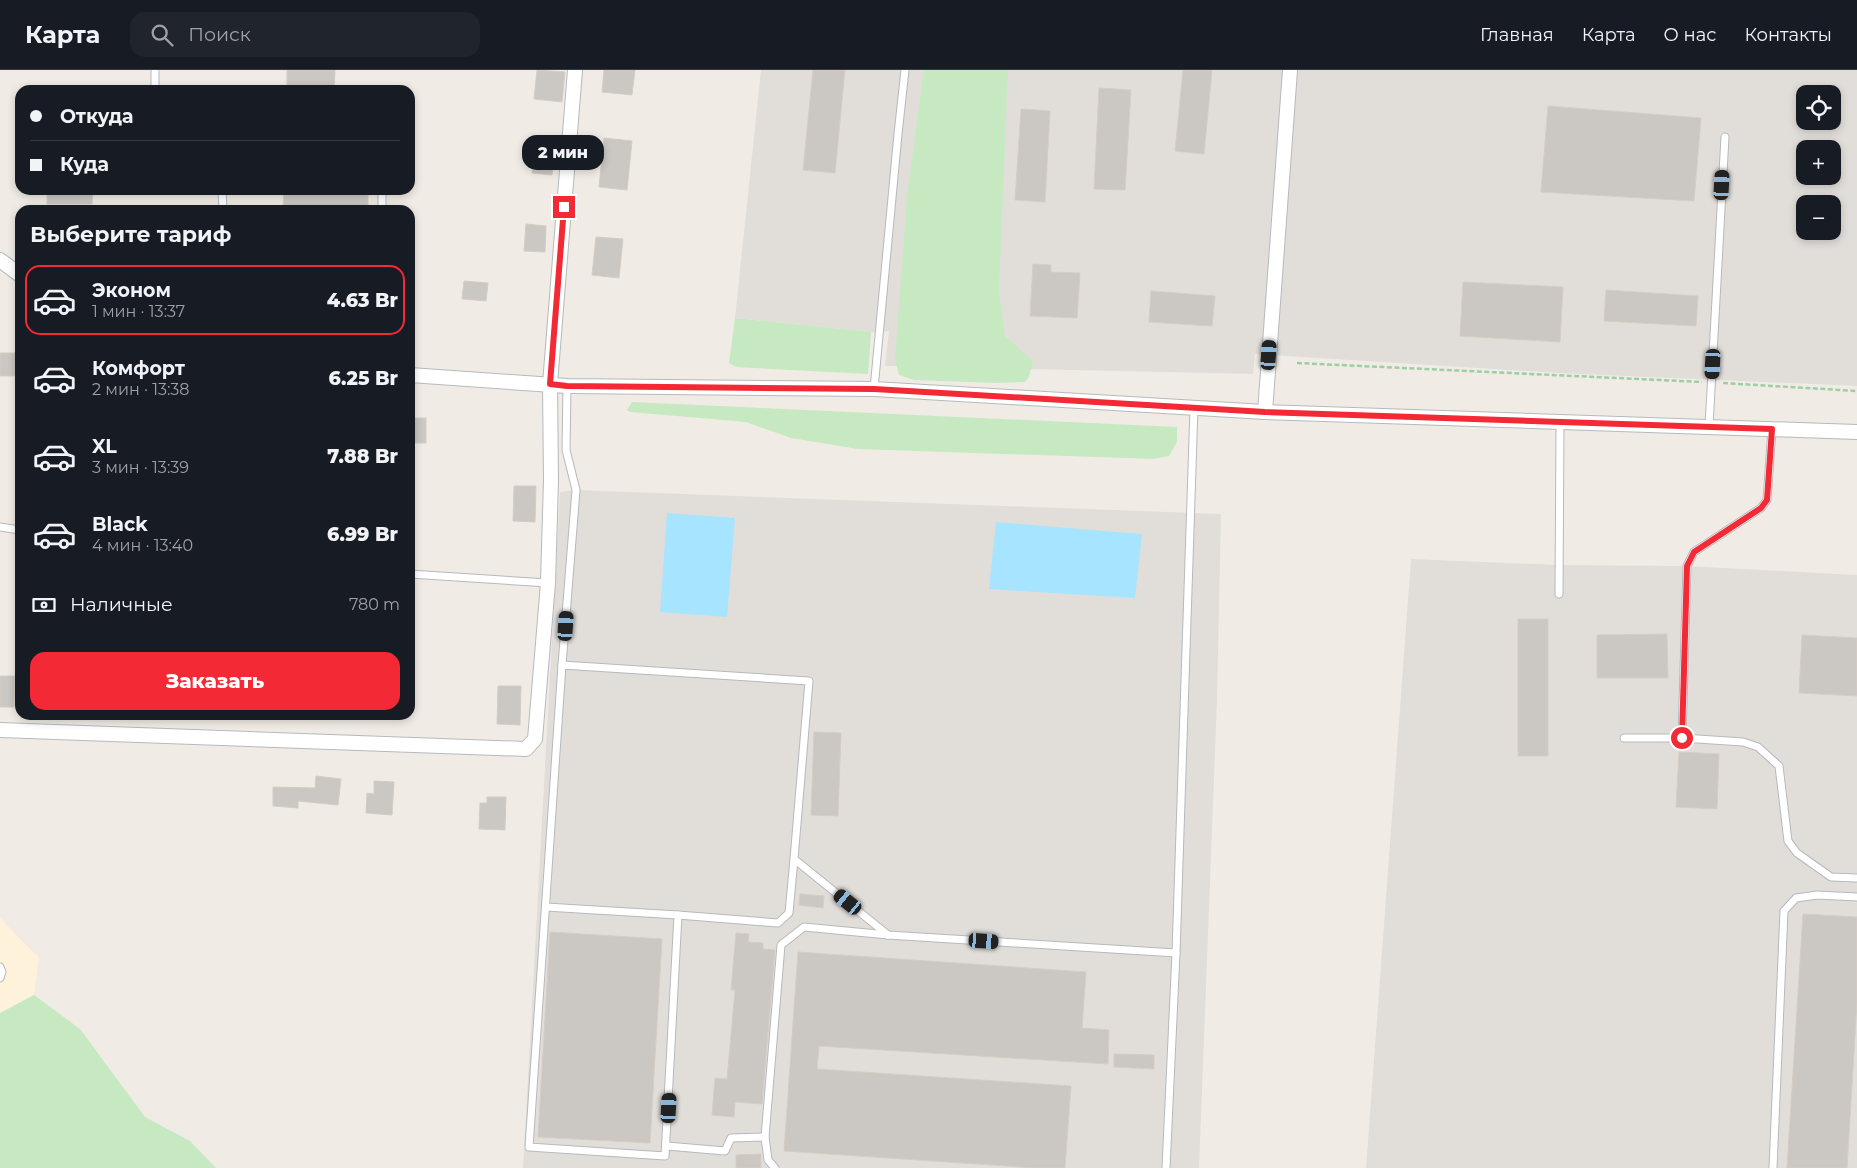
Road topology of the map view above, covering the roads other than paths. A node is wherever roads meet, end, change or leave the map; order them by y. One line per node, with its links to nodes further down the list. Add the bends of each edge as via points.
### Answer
1 (155, 70): 5 (lane)
2 (575, 70): 10 (street)
3 (905, 70): 12 (lane)
4 (1290, 70): 14 (street)
5 (155, 85)
6 (1725, 137): 16 (lane)
7 (0, 260): 8 (street)
8 (15, 271)
9 (415, 375): 10 (street)
10 (550, 384): 11 (street); 22 (street)
11 (567, 386): 12 (street); 24 (lane, via 566,450 576,490)
12 (874, 389): 13 (street)
13 (1194, 408): 14 (street); 34 (lane)
14 (1265, 412): 15 (street)
15 (1560, 422): 16 (street); 23 (lane)
16 (1709, 426): 17 (street)
17 (1772, 429): 18 (street); 27 (lane, via 1767,500 1761,508 1694,552 1687,566)
18 (1857, 432)
19 (0, 527): 20 (lane)
20 (15, 529)
21 (415, 574): 22 (lane)
22 (548, 583): 25 (street, via 535,739 526,749)
23 (1559, 594)
24 (562, 665): 28 (lane, via 809,681); 31 (lane)
25 (0, 730)
26 (1624, 738): 27 (lane)
27 (1682, 738): 29 (lane, via 1743,742 1758,747 1779,766 1788,840 1797,853 1831,878)
28 (794, 859): 32 (lane, via 789,914 778,923); 33 (lane)
29 (1857, 878)
30 (1857, 897): 41 (lane, via 1817,895 1796,898 1784,911)
31 (546, 907): 32 (lane); 38 (lane, via 529,1147 666,1156)
32 (678, 915): 38 (lane)
33 (888, 935): 34 (lane); 37 (lane, via 804,927 781,945)
34 (1176, 953): 40 (lane)
35 (0, 967): 36 (lane)
36 (0, 978)
37 (764, 1137): 38 (lane, via 731,1138 725,1151); 39 (lane, via 768,1160)
38 (667, 1146)
39 (775, 1168)
40 (1166, 1168)
41 (1773, 1168)

